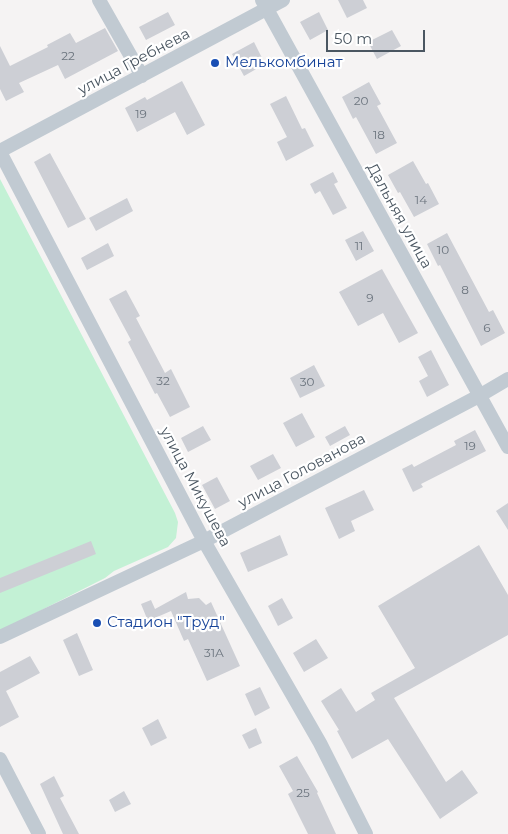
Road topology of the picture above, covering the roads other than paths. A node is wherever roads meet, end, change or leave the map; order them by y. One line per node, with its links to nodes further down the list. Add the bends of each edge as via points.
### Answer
1 (99, 0): 4 (street)
2 (283, 0): 3 (street, улица Гребнева)
3 (264, 4): 4 (street, улица Гребнева); 7 (street, Дальняя улица)
4 (142, 76): 5 (street, улица Гребнева)
5 (0, 152): 9 (street, улица Микушева)
6 (508, 378): 7 (street, улица Голованова)
7 (479, 396): 8 (street, Дальняя улица); 9 (street, улица Голованова)
8 (508, 447)
9 (204, 541): 10 (street, улица Голованова); 13 (street, улица Микушева, via 320,742)
10 (0, 637)
11 (0, 759): 12 (street)
12 (39, 834)
13 (366, 834)

